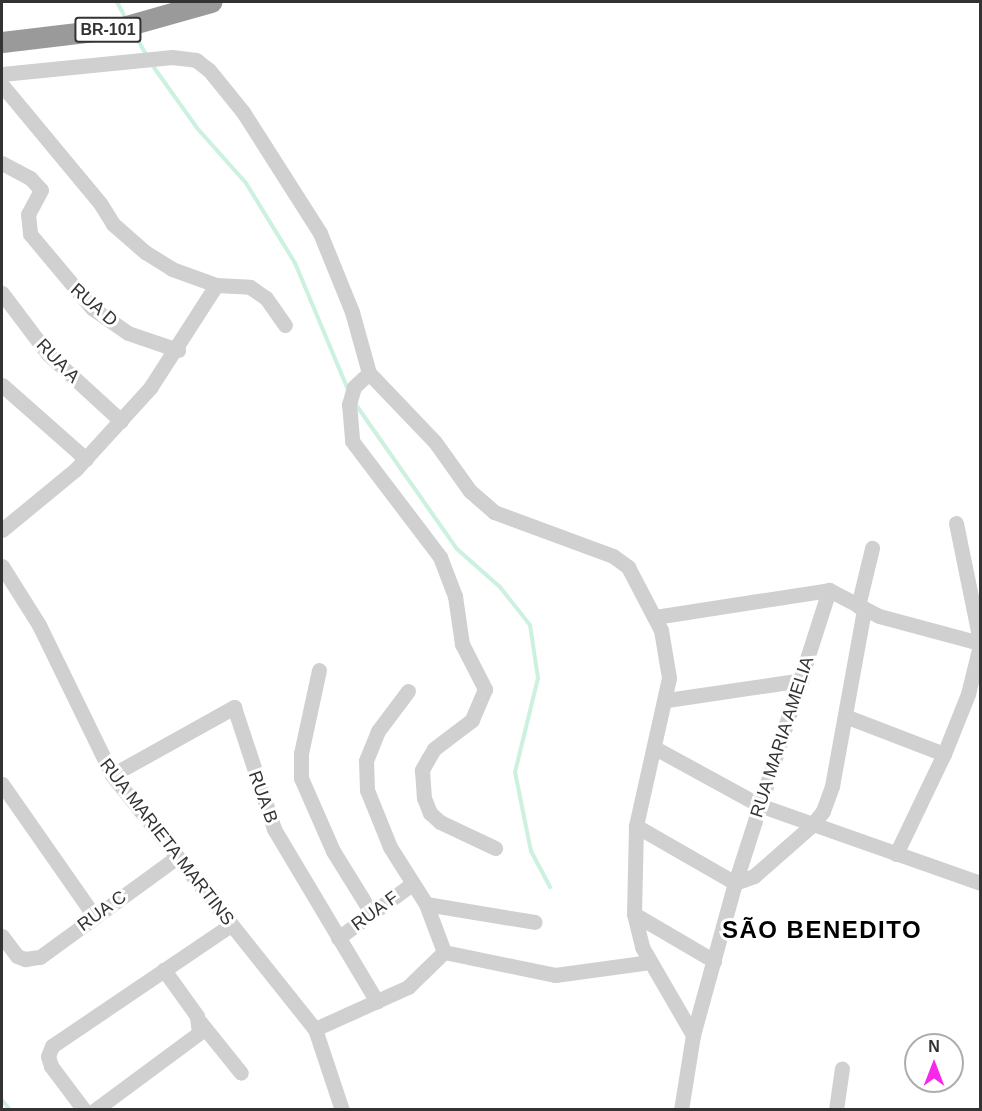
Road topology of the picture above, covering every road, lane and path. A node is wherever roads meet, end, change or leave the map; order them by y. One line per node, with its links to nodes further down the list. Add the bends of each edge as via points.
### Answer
1 (212, 2): 2 (highway, BR-101, via 118,28)
2 (2, 42)
3 (2, 74): 10 (street, via 172,57 196,60 209,69 243,112 320,233 352,312)
4 (2, 85): 6 (street, via 113,224 172,269)
5 (2, 163): 9 (street, RUA D, via 30,178 42,192 28,214 30,234 65,279 106,319 129,333)
6 (216, 285): 8 (street, via 238,285 259,292); 9 (street)
7 (2, 293): 12 (street, RUA A, via 48,354)
8 (285, 325)
9 (178, 350): 12 (street)
10 (369, 373): 20 (street, via 435,442 480,501 505,517 613,556 628,567); 34 (street, via 354,387 349,404 352,441 440,557 455,596 462,644 480,674 484,696 467,725 434,749 422,770 421,783 430,813 440,822)
11 (2, 385): 13 (street)
12 (121, 421): 13 (street)
13 (87, 459): 15 (street)
14 (956, 523): 21 (street)
15 (2, 530)
16 (872, 548): 19 (street)
17 (2, 566): 29 (street, RUA MARIETA MARTINS, via 39,626)
18 (829, 590): 19 (street); 20 (street); 23 (street, RUA MARIA AMELIA)
19 (861, 608): 21 (street); 26 (street)
20 (655, 617): 25 (street, via 667,653)
21 (981, 643): 28 (street, via 968,694)
22 (319, 670): 41 (street, via 301,753 301,778 333,851)
23 (802, 680): 25 (street); 31 (street, RUA MARIA AMELIA)
24 (408, 691): 39 (street, via 368,749 365,771 376,817)
25 (667, 700): 27 (street)
26 (845, 716): 28 (street); 33 (street, via 829,797)
27 (655, 748): 31 (street); 32 (street)
28 (944, 754): 35 (street)
29 (112, 775): 36 (street, RUA MARIETA MARTINS); 47 (street, RUA B, via 234,707 274,829)
30 (2, 784): 43 (street)
31 (759, 805): 33 (street); 37 (street, RUA MARIA AMELIA)
32 (636, 826): 37 (street); 42 (street)
33 (811, 826): 35 (street); 37 (street, via 754,876)
34 (495, 848)
35 (896, 854): 38 (street)
36 (177, 857): 43 (street, RUA C); 45 (street, RUA MARIETA MARTINS)
37 (735, 883): 50 (street, RUA MARIA AMELIA)
38 (981, 883)
39 (412, 884): 40 (street); 41 (street, RUA F)
40 (426, 904): 44 (street); 48 (street)
41 (372, 914): 47 (street, RUA F)
42 (633, 914): 49 (street); 50 (street)
43 (94, 916): 46 (street, RUA C, via 40,957 25,959)
44 (535, 922)
45 (231, 925): 51 (street); 54 (street, RUA MARIETA MARTINS)
46 (2, 936)
47 (338, 938): 52 (street, RUA B)
48 (444, 952): 49 (street, via 555,975); 52 (street, via 408,987)
49 (650, 962): 55 (street)
50 (714, 962): 55 (street, RUA MARIA AMELIA)
51 (164, 970): 53 (street); 58 (street, via 49,1051 51,1066)
52 (376, 1002): 54 (street)
53 (200, 1022): 57 (street); 59 (street, via 195,1039)
54 (315, 1029): 60 (street, RUA MARIETA MARTINS)
55 (693, 1035): 61 (street, RUA MARIA AMELIA)
56 (842, 1068): 62 (street)
57 (241, 1073)
58 (84, 1110)
59 (95, 1110)
60 (342, 1110)
61 (681, 1110)
62 (836, 1110)

